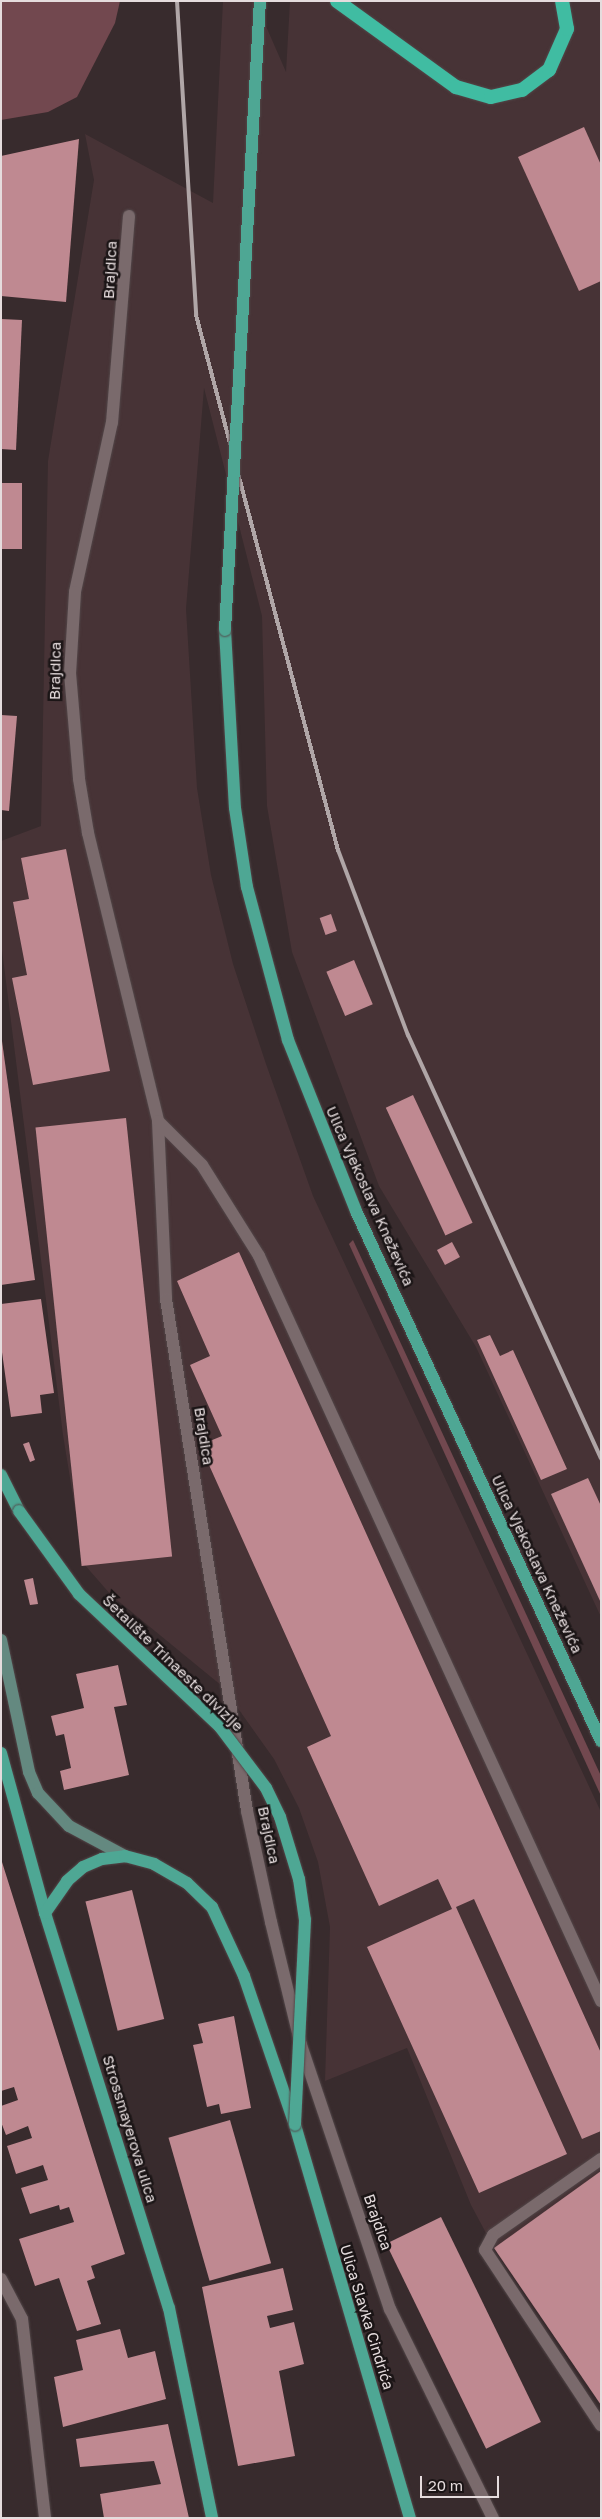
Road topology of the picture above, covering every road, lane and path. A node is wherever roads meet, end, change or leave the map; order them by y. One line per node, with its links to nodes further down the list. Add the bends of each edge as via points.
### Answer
1 (260, 1): 8 (main road, Ulica Vjekoslava Kneževića, bridge, via 225,630 234,799 247,887 288,1040 356,1211)
2 (337, 1): 3 (highway, via 456,87 491,98 522,90 549,70 567,29)
3 (562, 1)
4 (129, 216): 5 (street, Brajdica, via 112,422 75,592 70,673 72,728 88,833)
5 (158, 1121): 12 (street, via 202,1165 259,1256); 20 (street, Brajdica, via 166,1299 247,1811 271,1922 301,2045 390,2309)
6 (1, 1475): 13 (main road, Šetalište Trinaeste divizije, bridge, via 19,1511 79,1594 220,1727 266,1788 280,1817 299,1879 305,1920)
7 (1, 1640): 10 (main road, via 29,1772 38,1792 69,1826)
8 (601, 1741)
9 (1, 1753): 11 (main road, Strossmayerova ulica)
10 (125, 1856): 11 (main road, via 102,1858 83,1867 67,1881); 13 (main road, Ulica Slavka Cindrića, via 154,1864 187,1883 212,1907 244,1976)
11 (45, 1913): 18 (main road, Strossmayerova ulica, via 169,2308)
12 (601, 2001)
13 (294, 2125): 19 (main road, Ulica Slavka Cindrića)
14 (601, 2159): 16 (street, via 493,2235 485,2250)
15 (1, 2279): 17 (street, via 22,2320)
16 (601, 2424)
17 (45, 2518)
18 (212, 2518)
19 (410, 2518)
20 (493, 2518)

